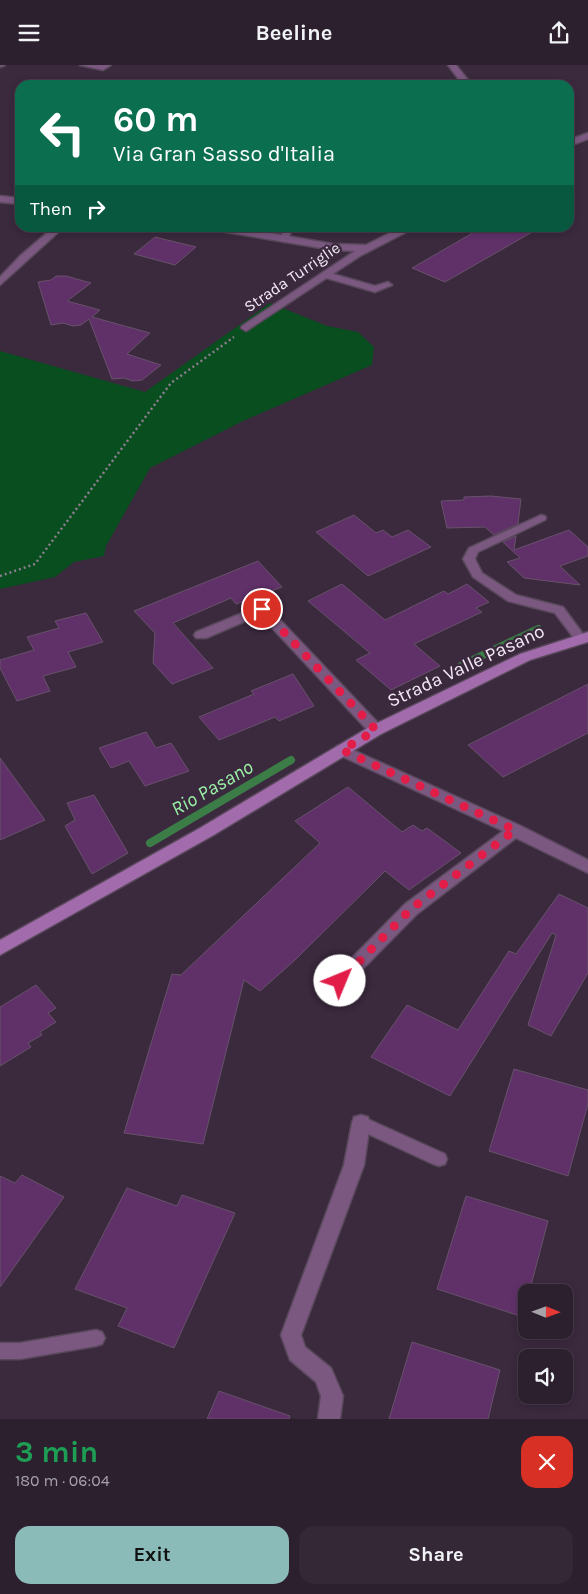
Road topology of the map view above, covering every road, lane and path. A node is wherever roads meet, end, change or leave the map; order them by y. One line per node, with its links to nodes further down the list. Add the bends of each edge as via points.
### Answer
1 (84, 65): 2 (lane, via 103,68)
2 (107, 65)
3 (452, 65): 4 (street)
4 (464, 80)
5 (588, 136): 6 (street)
6 (574, 139)
7 (0, 199): 8 (street)
8 (15, 200)
9 (54, 232): 16 (lane)
10 (243, 232): 13 (street)
11 (287, 232): 13 (lane)
12 (401, 232): 14 (street, Strada Turriglie)
13 (284, 239): 14 (street, via 333,247)
14 (368, 248): 15 (street, Strada Turriglie)
15 (326, 275): 17 (lane, via 375,289); 18 (street, Strada Turriglie)
16 (0, 283)
17 (388, 285)
18 (246, 328): 20 (path, via 171,383 35,565)
19 (540, 518): 22 (lane, via 473,549 469,559 477,575 512,597 559,610)
20 (0, 576)
21 (201, 635): 23 (street, via 262,609)
22 (584, 638): 23 (street, Strada Valle Pasano, via 525,657)
23 (376, 730): 24 (street, Strada Valle Pasano)
24 (342, 750): 25 (street); 27 (street, Strada Valle Pasano)
25 (515, 830): 26 (street); 28 (street, via 411,909)
26 (588, 867)
27 (0, 949)
28 (340, 981)
29 (361, 1123): 30 (lane); 33 (street, via 354,1165 291,1335 297,1353 324,1375 332,1396)
30 (439, 1159)
31 (96, 1338): 32 (lane, via 20,1351)
32 (0, 1351)
33 (329, 1419)

